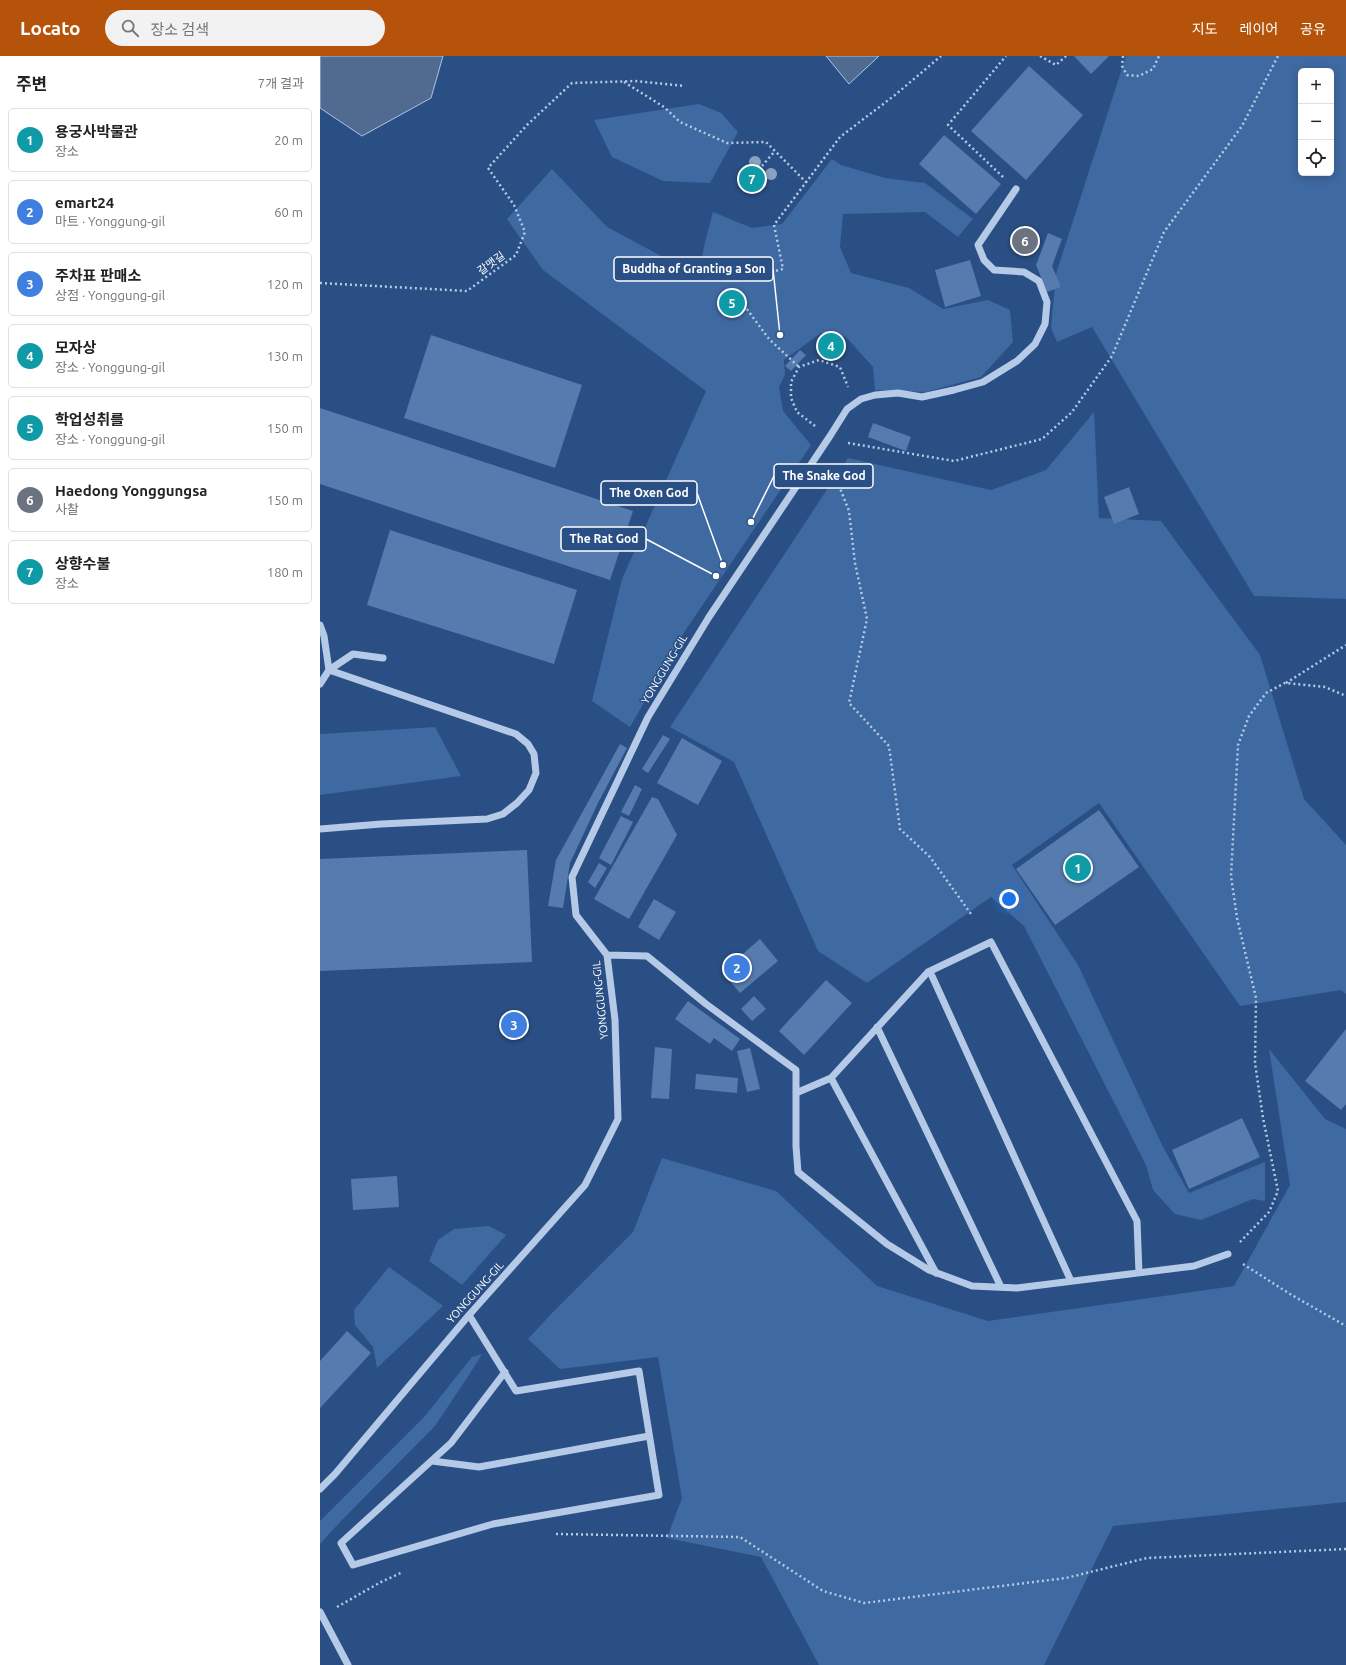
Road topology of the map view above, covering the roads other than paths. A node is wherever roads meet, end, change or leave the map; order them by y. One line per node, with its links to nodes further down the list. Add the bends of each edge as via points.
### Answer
1 (1016, 189): 7 (street, YONGGUNG-GIL, via 978,245 984,260 994,270 1024,272 1039,281 1047,302 1045,324 1035,344 1016,361 982,382 922,397 898,393 874,395 861,399 847,409 709,617 648,717 572,877 576,915)
2 (320, 625): 4 (street)
3 (382, 658): 4 (street, via 353,654)
4 (329, 670): 5 (street); 6 (street, via 516,734 528,744 534,754 536,773 529,790 517,803 503,814 487,819)
5 (320, 684)
6 (320, 829)
7 (607, 955): 11 (street, via 647,956 706,1004 796,1070); 17 (street, YONGGUNG-GIL, via 615,1020 618,1119 585,1185)
8 (932, 976): 15 (street)
9 (877, 1027): 10 (street); 14 (street, via 928,972 990,942 1137,1221); 16 (street)
10 (831, 1078): 11 (street); 13 (street)
11 (796, 1093): 13 (street, via 798,1172 887,1244)
12 (1228, 1254): 14 (street, via 1194,1266)
13 (936, 1273): 16 (street, via 972,1286)
14 (1139, 1273): 15 (street)
15 (1071, 1281): 16 (street, via 1017,1288)
16 (1001, 1287)
17 (469, 1315): 18 (street); 21 (street, YONGGUNG-GIL, via 336,1474)
18 (505, 1372): 19 (street, via 516,1391 639,1371); 20 (street, via 451,1444)
19 (649, 1436): 20 (street, via 479,1467); 20 (street, via 659,1495 493,1524 353,1565 342,1543)
20 (432, 1461)
21 (320, 1489)
22 (321, 1614): 23 (street)
23 (348, 1665)

